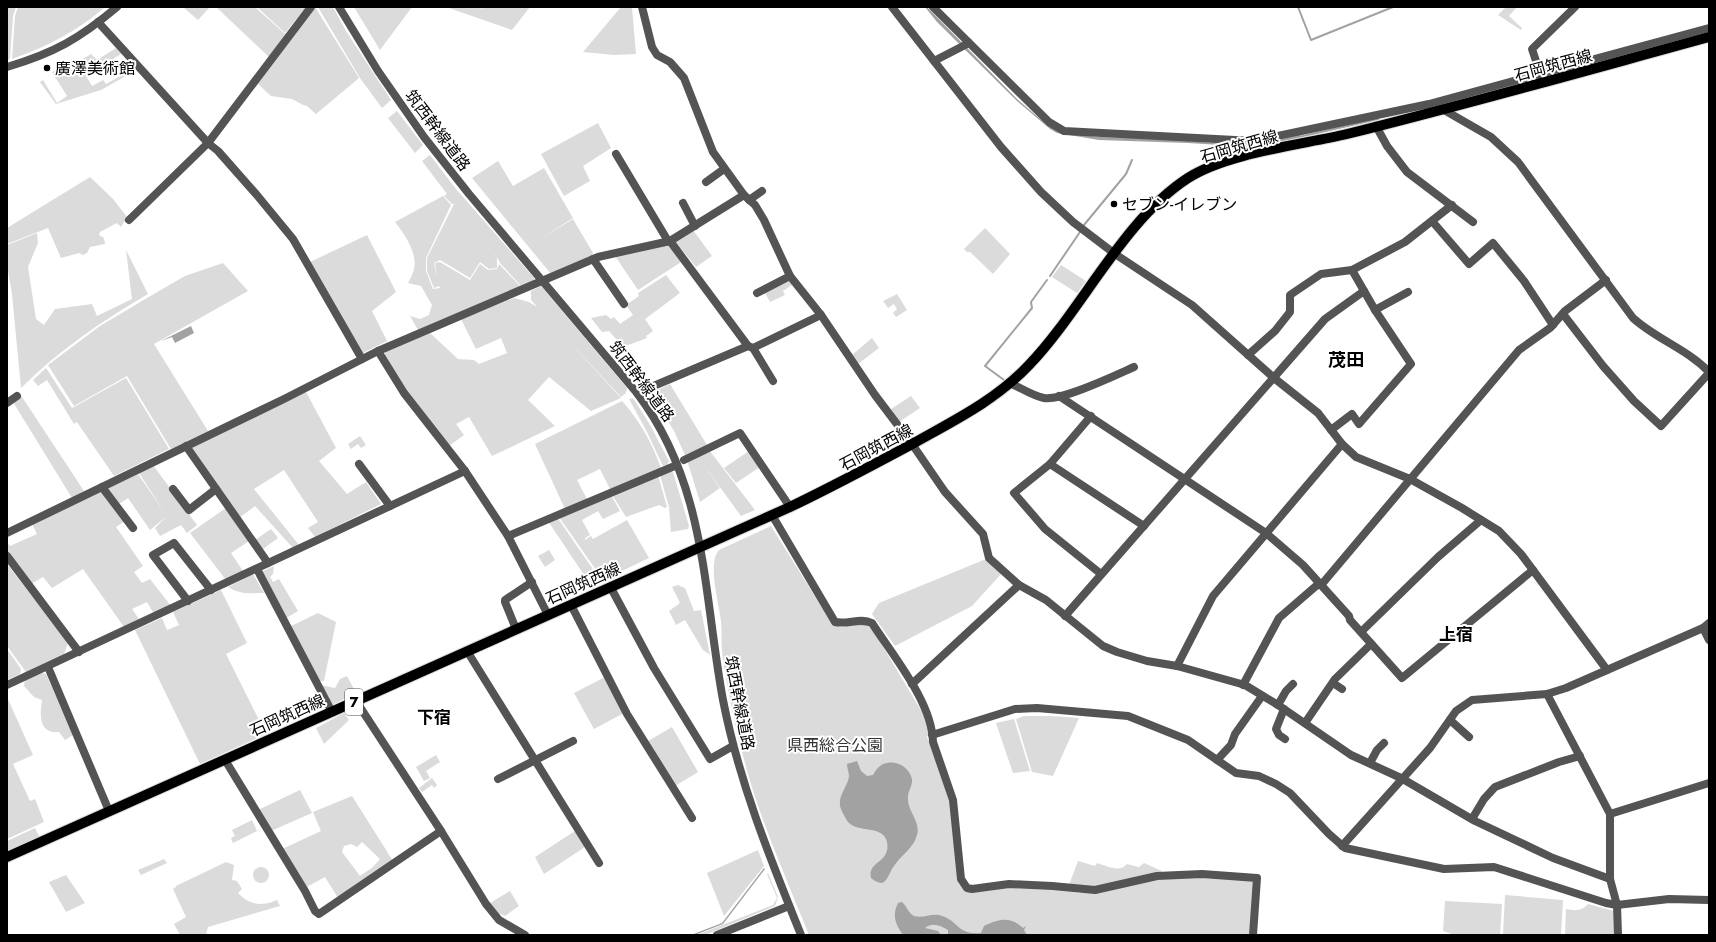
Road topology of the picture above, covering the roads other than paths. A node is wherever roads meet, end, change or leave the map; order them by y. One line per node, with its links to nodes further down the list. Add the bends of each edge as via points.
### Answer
1 (117, 7): 8 (street)
2 (311, 7): 18 (street)
3 (339, 7): 36 (street, 筑西幹線道路, via 378,71 424,138)
4 (642, 7): 20 (street, via 652,47 657,55 670,62 684,78 713,152)
5 (892, 7): 12 (street)
6 (933, 7): 11 (street)
7 (1575, 7): 14 (street, via 1532,49)
8 (98, 22): 13 (street, via 52,52); 18 (street)
9 (1709, 28): 14 (street)
10 (1709, 37): 14 (main road, 石岡筑西線 / 7)
11 (969, 43): 12 (street); 15 (street, via 1049,122 1064,131 1254,141)
12 (934, 61): 31 (street, via 1001,147 1041,192 1073,222)
13 (7, 67)
14 (1542, 79): 15 (street); 16 (main road, 石岡筑西線 / 7)
15 (1430, 108): 16 (main road, 石岡筑西線 / 7); 17 (main road, 石岡筑西線 / 7)
16 (1444, 110): 35 (street, via 1491,137 1518,162)
17 (1376, 126): 25 (street, via 1387,146 1407,172); 31 (main road, 石岡筑西線 / 7, via 1217,164 1198,173 1176,187 1152,208)
18 (208, 143): 26 (street); 48 (street, via 251,188 293,239)
19 (616, 154): 30 (street)
20 (724, 169): 21 (street); 23 (street)
21 (706, 182)
22 (762, 190): 23 (street)
23 (747, 198): 29 (street); 34 (street, via 755,204 764,220)
24 (683, 204): 29 (street)
25 (1452, 205): 27 (street); 28 (street)
26 (129, 220)
27 (1432, 221): 33 (street, via 1404,242); 44 (street, via 1469,264 1494,243 1524,281)
28 (1473, 222)
29 (695, 226): 30 (street)
30 (669, 241): 32 (street); 45 (street)
31 (1115, 254): 47 (street, via 1192,305); 53 (main road, 石岡筑西線 / 7, via 1054,336 1029,366)
32 (593, 259): 36 (street); 40 (street)
33 (1352, 270): 37 (street); 47 (street, via 1321,274 1290,295 1290,312)
34 (790, 276): 39 (street); 43 (street)
35 (1606, 280): 42 (street); 50 (street, via 1641,325 1686,352)
36 (544, 282): 46 (street); 54 (street, 筑西幹線道路)
37 (1364, 291): 41 (street); 51 (street, via 1325,319)
38 (1408, 292): 41 (street)
39 (757, 293)
40 (624, 304)
41 (1375, 310): 59 (street, via 1411,364 1359,424 1352,414)
42 (1563, 314): 44 (street); 50 (street, via 1603,366 1634,401 1661,426)
43 (821, 316): 45 (street); 60 (street)
44 (1553, 325): 68 (street, via 1519,350)
45 (751, 347): 52 (street); 54 (street)
46 (378, 351): 48 (street); 66 (street, via 404,393)
47 (1248, 355): 51 (street)
48 (362, 359): 62 (street)
49 (1134, 367): 56 (street)
50 (1709, 372)
51 (1274, 378): 59 (street, via 1318,414); 67 (street)
52 (773, 381)
53 (1010, 383): 56 (street, via 1045,398); 60 (main road, 石岡筑西線 / 7, via 976,408)
54 (637, 393): 63 (street, 筑西幹線道路, via 654,415)
55 (17, 396): 57 (street)
56 (1059, 396): 58 (street)
57 (7, 402)
58 (1091, 416): 65 (street); 67 (street)
59 (1331, 430): 61 (street)
60 (912, 444): 73 (main road, 石岡筑西線 / 7); 89 (street, via 945,492 983,534 989,558)
61 (1342, 444): 68 (street, via 1356,457); 79 (street)
62 (186, 446): 69 (street); 71 (street)
63 (680, 462): 73 (street, via 740,433); 80 (street); 81 (street, 筑西幹線道路)
64 (359, 464): 72 (street)
65 (1050, 464): 76 (street); 86 (street, via 1014,493 1044,529)
66 (465, 471): 72 (street); 80 (street)
67 (1184, 479): 76 (street); 79 (street)
68 (1410, 479): 75 (street); 88 (street)
69 (102, 487): 77 (street); 78 (street)
70 (173, 489): 71 (street, via 189,510)
71 (216, 489): 83 (street)
72 (390, 506): 83 (street)
73 (790, 507): 74 (main road, 石岡筑西線 / 7)
74 (772, 515): 81 (main road, 石岡筑西線 / 7); 107 (street, via 835,622 843,624 867,620 872,623)
75 (1481, 520): 85 (street, via 1499,532); 98 (street, via 1438,557)
76 (1144, 526): 86 (street)
77 (133, 528)
78 (7, 533)
79 (1266, 533): 88 (street); 103 (street, via 1213,596)
80 (508, 536): 87 (street)
81 (701, 547): 90 (main road, 石岡筑西線 / 7); 124 (street, 筑西幹線道路, via 723,700)
82 (7, 556): 102 (street)
83 (268, 563): 84 (street)
84 (257, 569): 91 (street); 116 (street)
85 (1533, 570): 100 (street, via 1402,678); 105 (street)
86 (1101, 574): 95 (street)
87 (532, 582): 94 (street); 97 (street, via 504,602)
88 (1322, 584): 98 (street); 110 (street, via 1316,586 1279,618)
89 (1019, 585): 95 (street, via 1046,600); 107 (street)
90 (611, 588): 93 (main road, 石岡筑西線 / 7); 124 (street, via 654,668 710,759)
91 (211, 590): 92 (street); 92 (street, via 174,543 153,555)
92 (188, 601): 102 (street)
93 (571, 605): 94 (main road, 石岡筑西線 / 7); 135 (street, via 627,714)
94 (548, 615): 97 (main road, 石岡筑西線 / 7)
95 (1065, 616): 103 (street, via 1103,646 1147,661)
96 (1706, 626): 99 (street); 105 (street)
97 (516, 629): 101 (main road, 石岡筑西線 / 7)
98 (1361, 632): 100 (street)
99 (1709, 640)
100 (1371, 644): 106 (street)
101 (467, 651): 114 (main road, 石岡筑西線 / 7); 127 (street)
102 (79, 652): 104 (street)
103 (1177, 666): 110 (street)
104 (48, 667): 109 (street); 133 (street)
105 (1607, 670): 112 (street)
106 (1333, 683): 111 (street); 118 (street)
107 (912, 684): 119 (street, via 925,710)
108 (1293, 684): 115 (street, via 1286,691)
109 (7, 685)
110 (1243, 685): 113 (street)
111 (1342, 689)
112 (1547, 694): 117 (street, via 1472,700 1456,711); 125 (street)
113 (1262, 696): 115 (street); 128 (street, via 1235,734 1231,745)
114 (356, 701): 116 (main road, 石岡筑西線 / 7); 137 (street)
115 (1281, 707): 118 (street); 121 (street, via 1276,729)
116 (332, 712): 126 (main road, 石岡筑西線 / 7)
117 (1450, 720): 120 (street); 130 (street, via 1430,748)
118 (1305, 723): 129 (street, via 1351,755)
119 (932, 735): 128 (street, via 1015,709 1078,711 1128,716 1188,740); 148 (street, via 953,800 961,879 966,888 1009,884 1095,890 1157,876 1202,874 1257,878)
120 (1469, 737)
121 (1285, 739)
122 (573, 741): 127 (street)
123 (1384, 743): 129 (street)
124 (733, 746): 144 (street, 筑西幹線道路, via 748,798)
125 (1580, 756): 134 (street); 136 (street, via 1495,787 1484,799)
126 (225, 760): 133 (main road, 石岡筑西線 / 7); 137 (street, via 319,914)
127 (535, 760): 131 (street); 140 (street)
128 (1217, 760): 138 (street, via 1236,773 1259,776 1290,793)
129 (1370, 763): 130 (street)
130 (1401, 778): 136 (street); 138 (street)
131 (498, 779)
132 (1709, 782): 134 (street)
133 (109, 811): 139 (main road, 石岡筑西線 / 7)
134 (1610, 814): 141 (street)
135 (692, 818)
136 (1472, 820): 141 (street, via 1553,858)
137 (441, 832): 145 (street, via 486,904 499,920)
138 (1342, 846): 143 (street, via 1444,869 1494,867 1606,904)
139 (7, 857)
140 (599, 863)
141 (1610, 879): 143 (street)
142 (1709, 900): 143 (street, via 1669,899)
143 (1617, 905): 149 (street)
144 (789, 906): 146 (street); 147 (street, 筑西幹線道路)
145 (525, 935)
146 (717, 935)
147 (801, 935)
148 (1252, 935)
149 (1618, 935)

